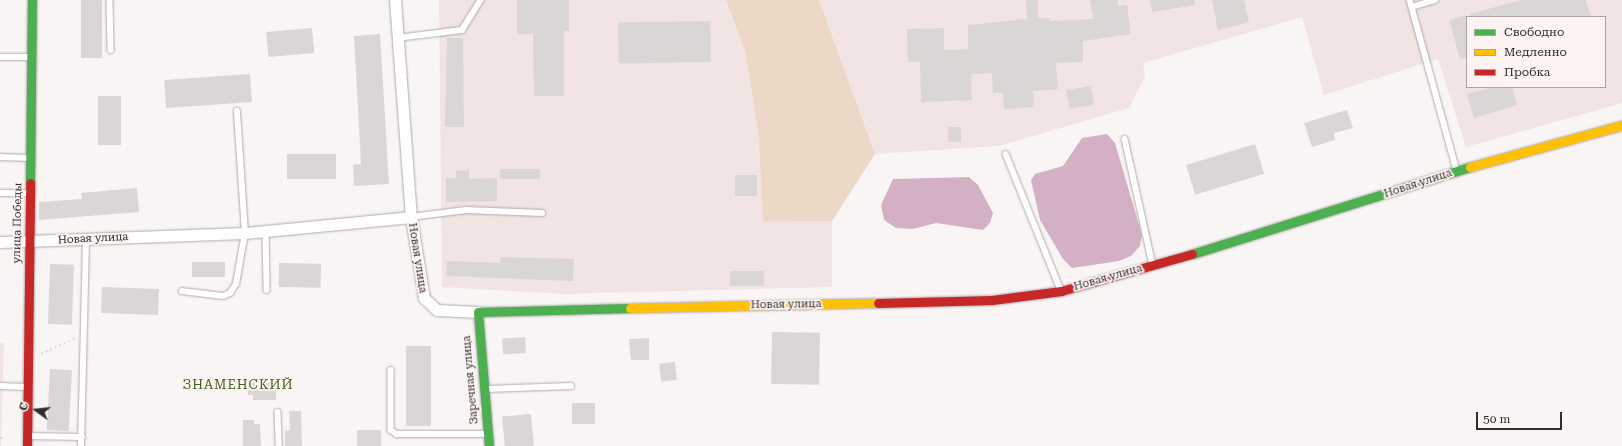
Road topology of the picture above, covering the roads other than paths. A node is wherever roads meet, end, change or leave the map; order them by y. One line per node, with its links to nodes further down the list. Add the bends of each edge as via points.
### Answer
1 (32, 0): 10 (street, улица Победы)
2 (110, 0): 9 (lane)
3 (395, 0): 8 (street)
4 (481, 0): 8 (lane, via 462,30)
5 (1410, 0): 7 (lane)
6 (1435, 0): 7 (lane)
7 (1412, 7): 18 (lane)
8 (398, 38): 22 (street)
9 (111, 50)
10 (32, 56): 11 (lane); 17 (street, улица Победы)
11 (0, 57)
12 (237, 111): 24 (lane)
13 (1622, 125): 18 (street, Новая улица)
14 (1125, 139): 28 (lane)
15 (1006, 154): 31 (lane)
16 (0, 157): 17 (lane)
17 (30, 158): 20 (street, улица Победы)
18 (1457, 171): 28 (street, Новая улица, via 1235,242)
19 (0, 193): 20 (lane)
20 (30, 193): 27 (street, улица Победы)
21 (542, 213): 22 (lane, via 466,210)
22 (411, 217): 23 (street, Новая улица); 32 (street, Новая улица, via 424,298 437,310)
23 (266, 231): 24 (street, Новая улица); 29 (lane)
24 (245, 233): 25 (street, Новая улица); 30 (lane, via 237,278 230,293 223,296)
25 (86, 240): 27 (street, Новая улица); 41 (lane)
26 (0, 242): 27 (street, Новая улица)
27 (29, 242): 36 (street, улица Победы)
28 (1153, 265): 31 (street, Новая улица)
29 (267, 290)
30 (182, 291)
31 (1061, 291): 32 (street, Новая улица, via 992,300)
32 (478, 312): 37 (street, Заречная улица)
33 (391, 370): 39 (lane, via 391,430 397,434)
34 (0, 386): 36 (lane)
35 (571, 386): 37 (lane)
36 (28, 387): 40 (street, улица Победы)
37 (484, 389): 39 (street, Заречная улица)
38 (278, 412): 44 (lane)
39 (488, 434): 45 (street, Заречная улица)
40 (27, 436): 41 (lane); 42 (street, улица Победы)
41 (82, 437): 43 (lane)
42 (27, 446)
43 (81, 446)
44 (279, 446)
45 (489, 446)

